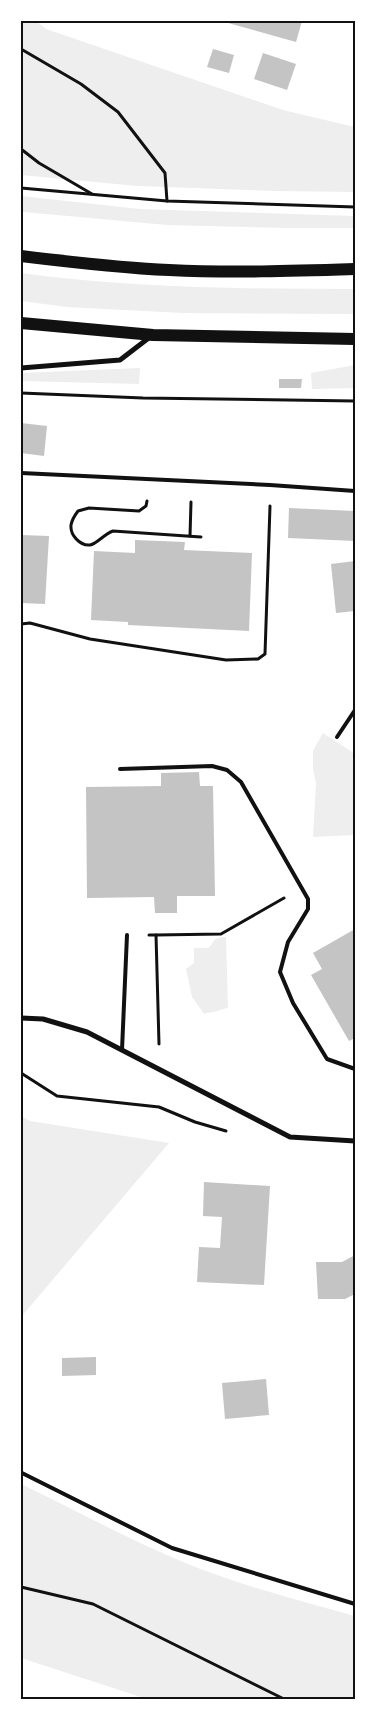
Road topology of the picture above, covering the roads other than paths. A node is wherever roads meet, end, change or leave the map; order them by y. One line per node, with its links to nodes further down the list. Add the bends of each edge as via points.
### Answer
1 (21, 256): 2 (main road, via 169,270)
2 (355, 269)
3 (21, 323): 4 (main road)
4 (153, 335): 5 (main road); 6 (street, via 120,360)
5 (355, 339)
6 (21, 368)
7 (21, 473): 8 (lane)
8 (355, 491)
9 (355, 710): 10 (lane)
10 (337, 737)
11 (120, 769): 15 (lane, via 212,766 227,770 241,782 308,899 308,909 288,942 280,972 327,1059)
12 (127, 935): 14 (lane)
13 (21, 1018): 14 (street, via 43,1019 87,1032)
14 (122, 1050): 16 (street, via 290,1137)
15 (355, 1069)
16 (355, 1141)
17 (22, 1473): 18 (lane, via 172,1548)
18 (355, 1604)

